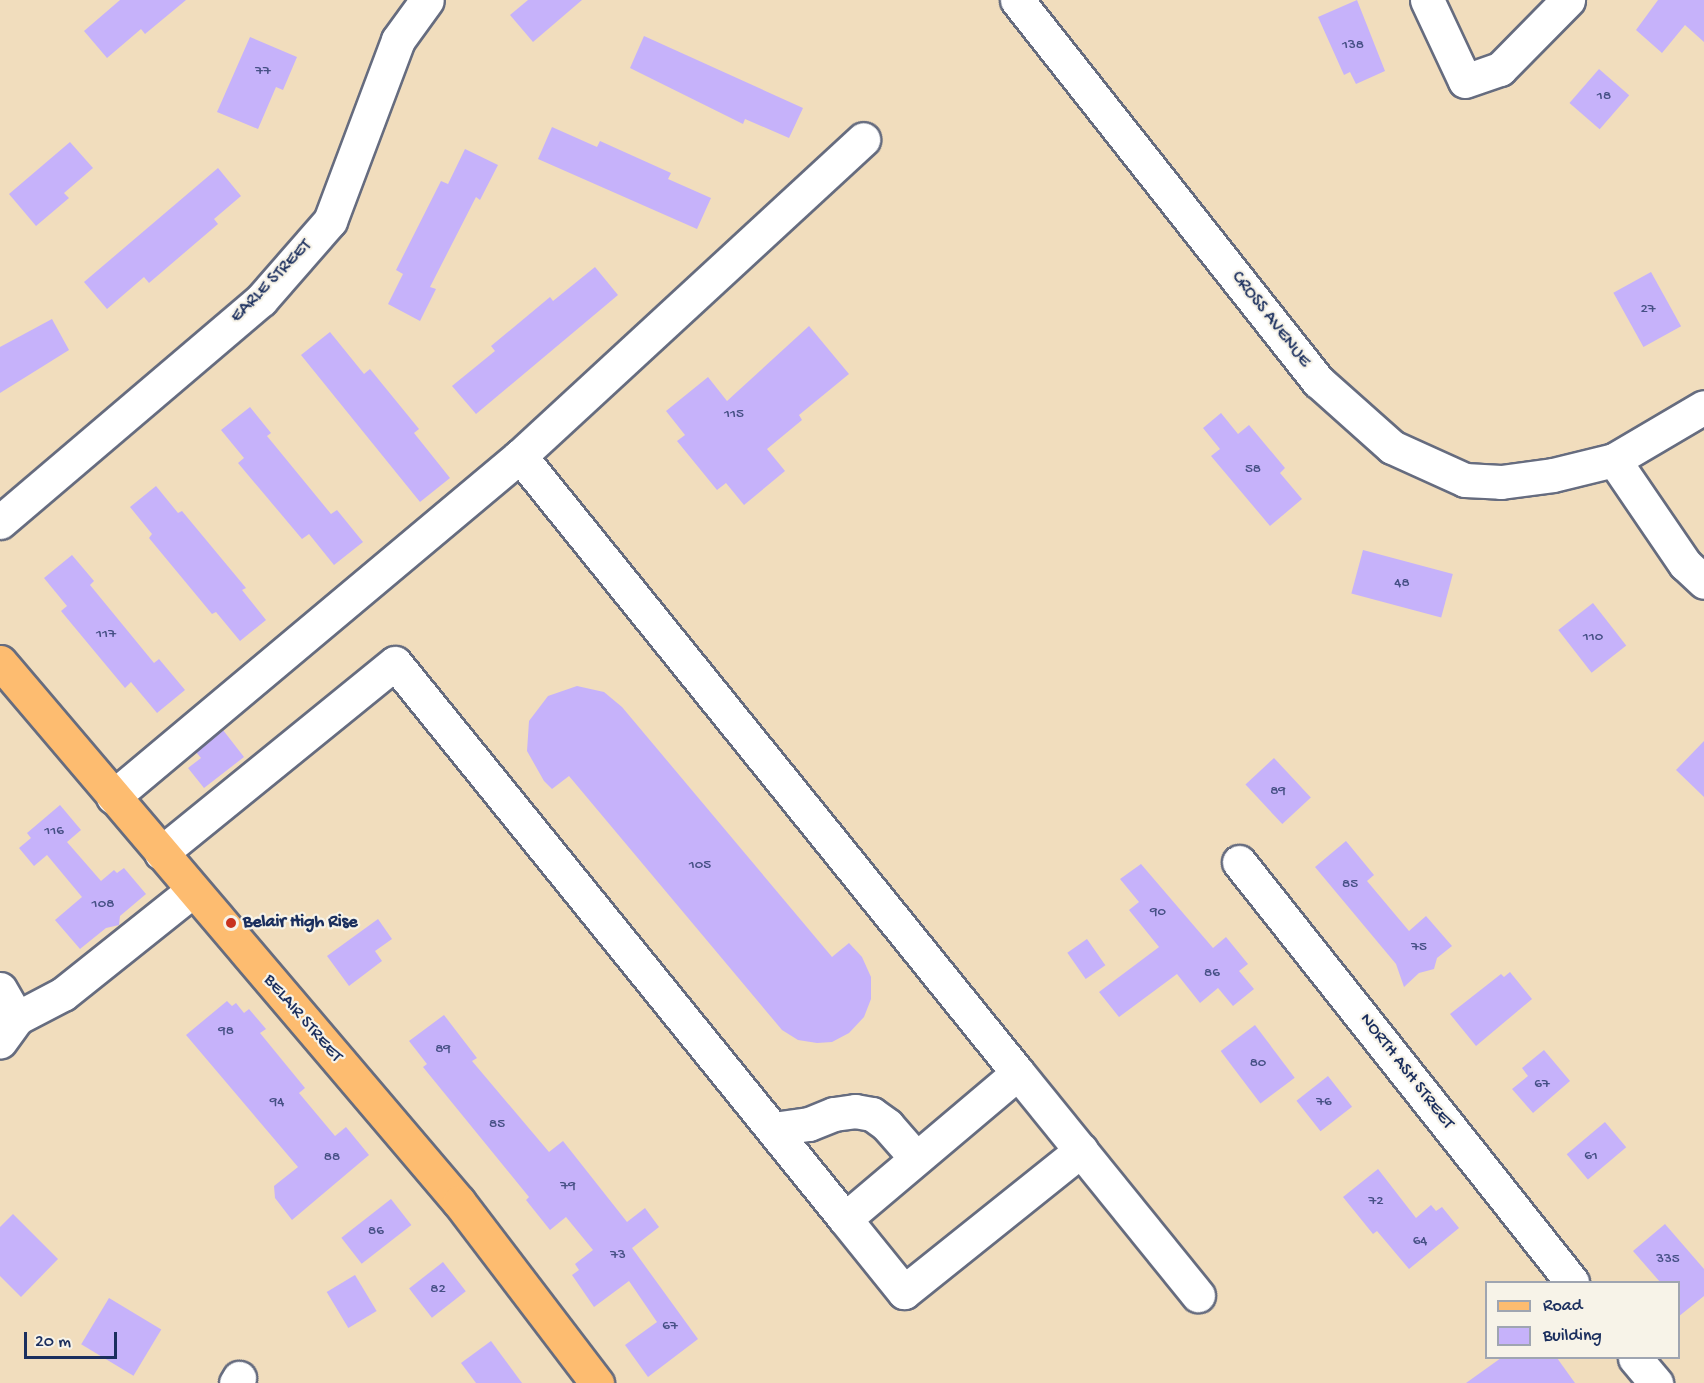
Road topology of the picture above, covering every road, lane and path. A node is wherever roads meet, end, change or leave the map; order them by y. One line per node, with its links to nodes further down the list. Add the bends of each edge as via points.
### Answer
1 (427, 0): 9 (street, EARLE STREET, via 398,40 330,221 261,300)
2 (1017, 0): 8 (street, CROSS AVENUE, via 1318,381 1392,447 1465,480 1502,482)
3 (1427, 0): 4 (street, via 1465,81 1500,69)
4 (1568, 0)
5 (863, 139): 7 (street)
6 (1704, 407): 8 (street, CROSS AVENUE)
7 (520, 456): 12 (street); 18 (street)
8 (1614, 460): 10 (street, via 1685,564)
9 (0, 522)
10 (1704, 582)
11 (0, 662): 12 (main road, BELAIR STREET)
12 (114, 797): 13 (main road, BELAIR STREET)
13 (160, 853): 15 (main road, BELAIR STREET); 19 (street, via 396,663)
14 (1239, 862): 23 (street, NORTH ASH STREET)
15 (192, 891): 17 (street, via 63,994); 26 (main road, BELAIR STREET, via 459,1202)
16 (0, 989): 17 (street)
17 (8, 1029)
18 (1018, 1073): 20 (street); 21 (street)
19 (773, 1129): 21 (street, via 809,1124 834,1114 872,1114); 22 (street)
20 (1081, 1150): 22 (street, via 904,1292); 24 (street)
21 (916, 1158): 22 (street)
22 (844, 1219)
23 (1571, 1281)
24 (1198, 1295)
25 (1636, 1359): 27 (street)
26 (597, 1383)
27 (1656, 1383)

